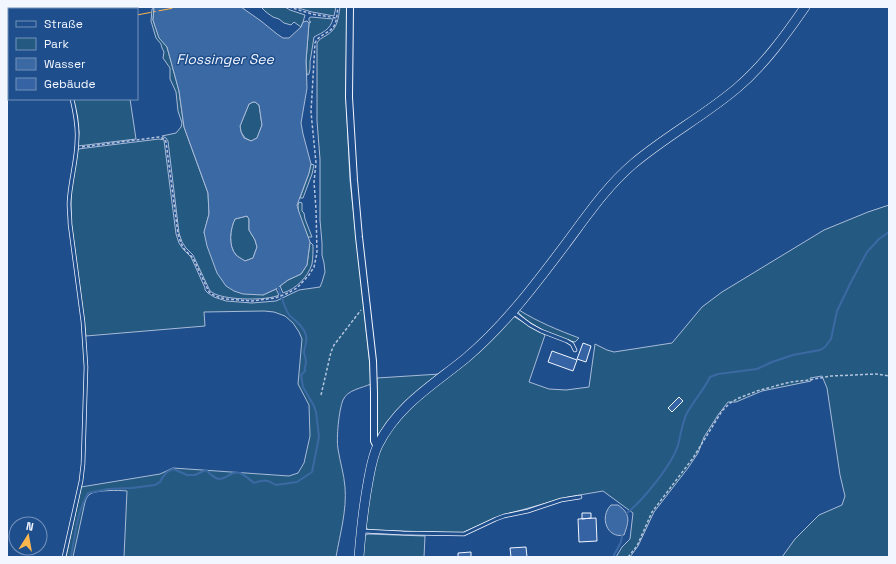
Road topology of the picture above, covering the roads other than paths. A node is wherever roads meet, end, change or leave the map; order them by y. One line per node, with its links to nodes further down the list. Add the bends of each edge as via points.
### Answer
1 (350, 7): 6 (street, via 350,104 357,223 373,361 374,441)
2 (805, 7): 4 (main road, via 776,47 737,89 653,148 609,188)
3 (72, 100): 9 (lane, via 77,127 77,148 69,203 70,224 86,367 83,464)
4 (512, 312): 5 (lane, via 541,331 567,341); 6 (main road, via 465,359 404,409 390,425)
5 (576, 350)
6 (377, 447): 8 (main road)
7 (580, 497): 8 (lane, via 504,516 464,534)
8 (362, 530): 10 (main road)
9 (64, 557)
10 (359, 557)

